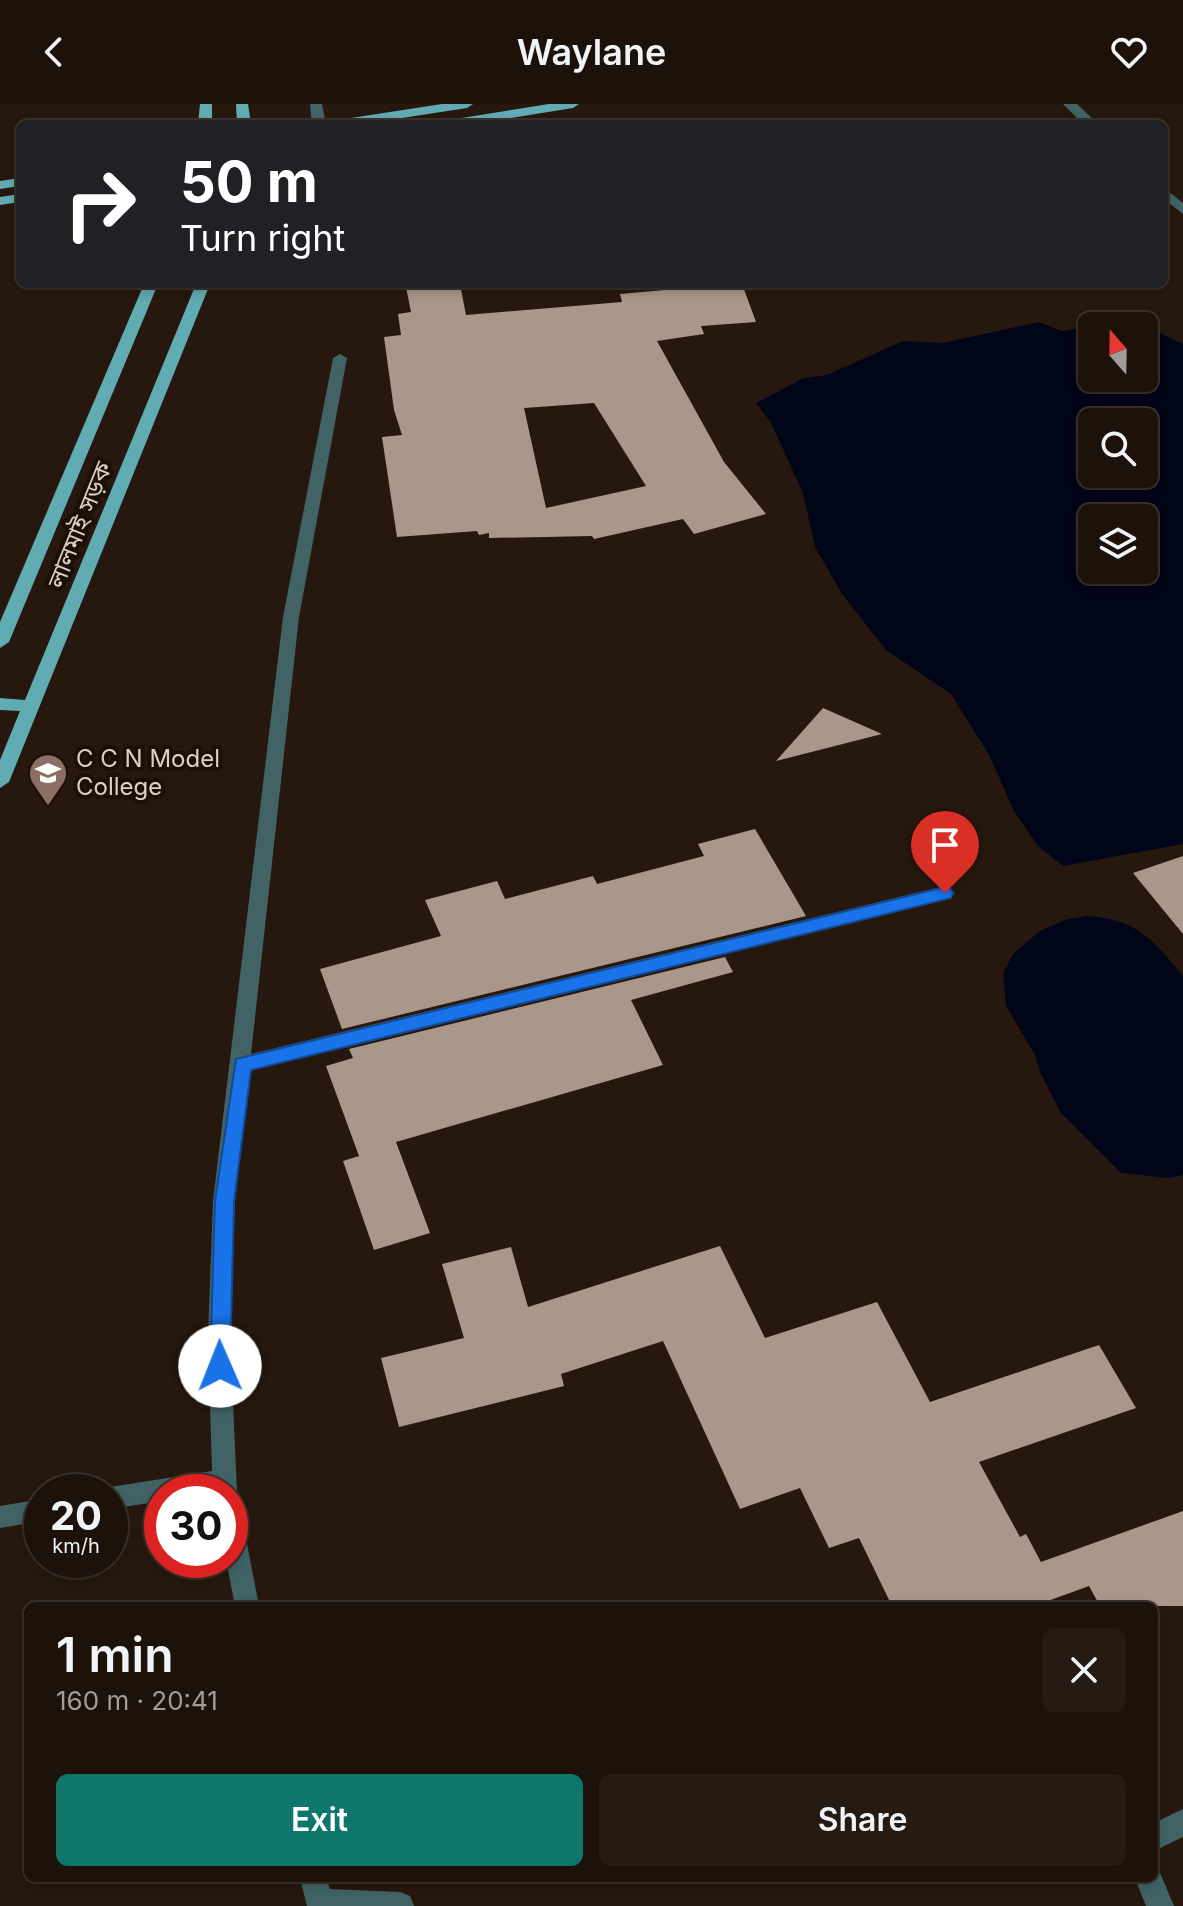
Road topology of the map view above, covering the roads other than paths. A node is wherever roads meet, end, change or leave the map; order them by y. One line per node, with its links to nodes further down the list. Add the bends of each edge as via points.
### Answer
1 (573, 104): 5 (main road)
2 (1069, 104): 6 (street)
3 (462, 105): 4 (main road)
4 (364, 120)
5 (471, 120)
6 (1087, 120)
7 (1168, 196): 8 (street)
8 (1183, 210)
9 (149, 288): 12 (main road, লালমাই সড়ক)
10 (201, 288): 14 (main road, লালমাই সড়ক)
11 (340, 358): 17 (street, via 291,617)
12 (0, 642)
13 (0, 704): 14 (main road)
14 (33, 706): 15 (main road, লালমাই সড়ক)
15 (0, 782)
16 (945, 893): 17 (street)
17 (242, 1064): 18 (street, via 224,1201 219,1337)
18 (224, 1474)
19 (24, 1513): 20 (street)
20 (0, 1517)
21 (242, 1578): 22 (street)
22 (246, 1602)
23 (1183, 1822): 24 (street)
24 (1158, 1836)
25 (1150, 1882): 28 (street)
26 (318, 1895): 27 (street)
27 (400, 1906)
28 (1160, 1906)

